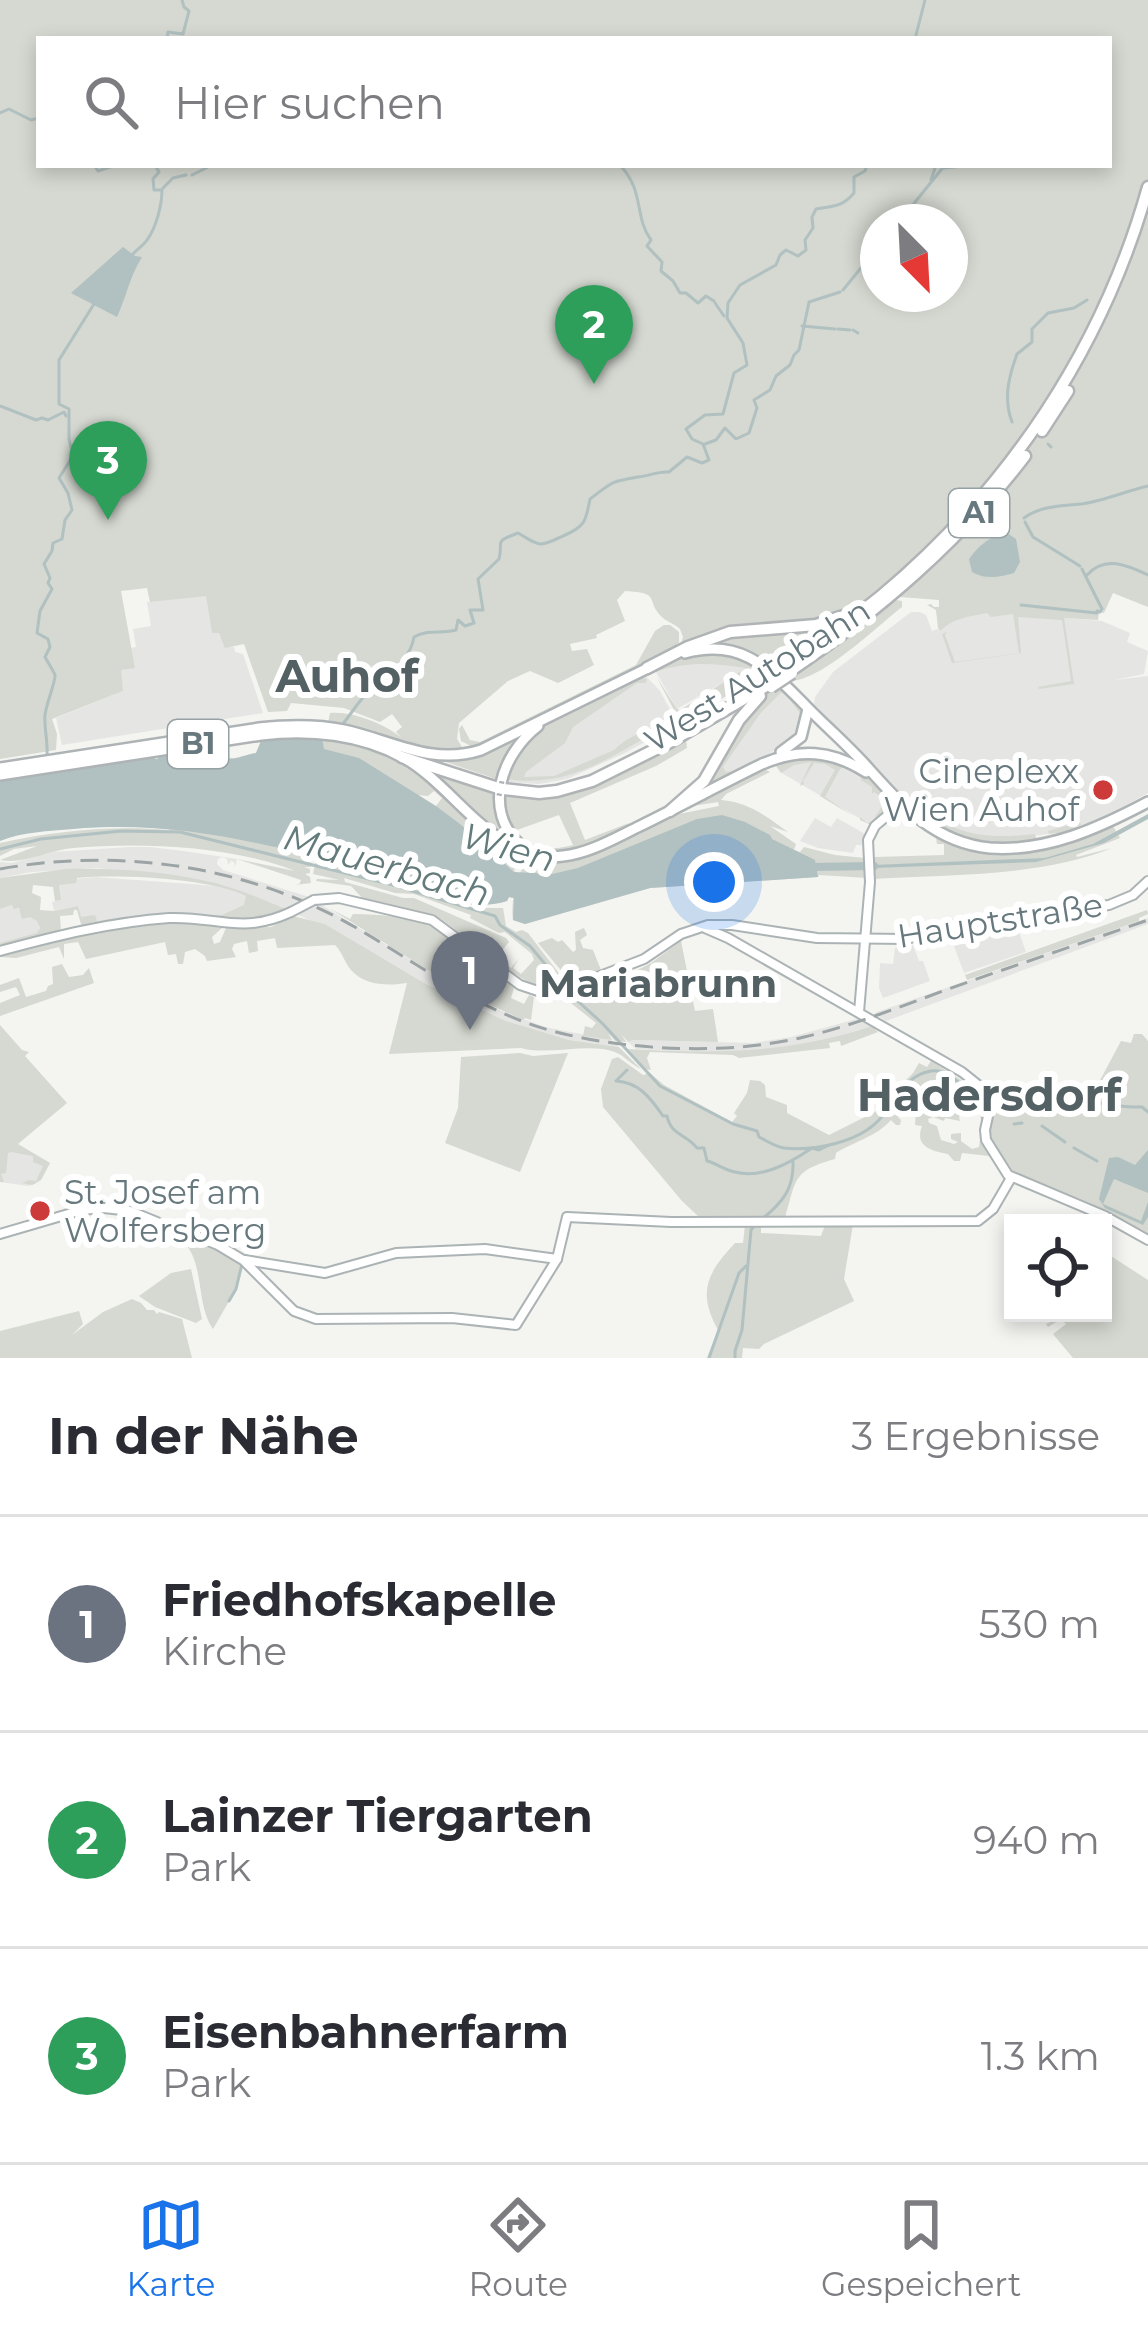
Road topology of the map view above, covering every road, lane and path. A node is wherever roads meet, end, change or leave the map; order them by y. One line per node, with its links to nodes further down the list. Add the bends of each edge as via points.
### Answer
1 (1148, 187): 3 (highway, West Autobahn / A1, via 1106,303 1050,407 975,506)
2 (1148, 213): 5 (highway, West Autobahn / A1, via 1085,361 1024,457 920,572)
3 (872, 603): 4 (highway, via 816,625 730,632); 5 (highway, West Autobahn / A1)
4 (647, 668): 7 (main road, B1, via 690,651 727,650 760,662); 9 (main road, B1)
5 (792, 669): 6 (highway, West Autobahn / A1, bridge)
6 (767, 684): 11 (highway, West Autobahn / A1, via 590,775 539,788 501,786); 17 (highway, via 704,782)
7 (796, 697): 8 (main road, B1); 10 (main road)
8 (808, 709): 10 (main road); 14 (main road, B1)
9 (561, 711): 11 (main road, B1, via 474,753); 18 (main road, via 513,751 500,791 509,834)
10 (806, 727): 12 (main road)
11 (408, 754): 13 (main road, B1, via 297,732); 18 (main road, B1, via 506,842)
12 (775, 758): 14 (main road, B1, via 826,753); 17 (main road, B1)
13 (0, 771)
14 (880, 782): 16 (main road, B1)
15 (1148, 802): 16 (main road, B1, via 1064,839 1000,848 946,836)
16 (901, 804): 23 (main road, via 871,832)
17 (670, 811): 18 (main road, B1, via 589,850)
18 (542, 856)
19 (1148, 881): 23 (main road, Hauptstraße, via 1103,906 970,920 907,939)
20 (722, 924): 21 (main road, Hauptstraße); 22 (main road); 23 (main road, Hauptstraße)
21 (697, 927): 22 (main road); 24 (main road, Hauptstraße, bridge, via 644,959 544,993 429,918 339,898 253,924 175,918)
22 (728, 938): 25 (main road)
23 (864, 938): 25 (main road)
24 (0, 951)
25 (859, 1012): 26 (main road, via 980,1086 989,1103 986,1142)
26 (1011, 1178): 28 (main road); 29 (main road, via 977,1221 566,1217)
27 (0, 1234): 30 (main road, via 68,1214 127,1210)
28 (1148, 1240)
29 (556, 1258): 30 (main road, via 485,1249 396,1253 325,1273); 30 (main road, via 516,1324 312,1319 287,1306)
30 (243, 1260)

